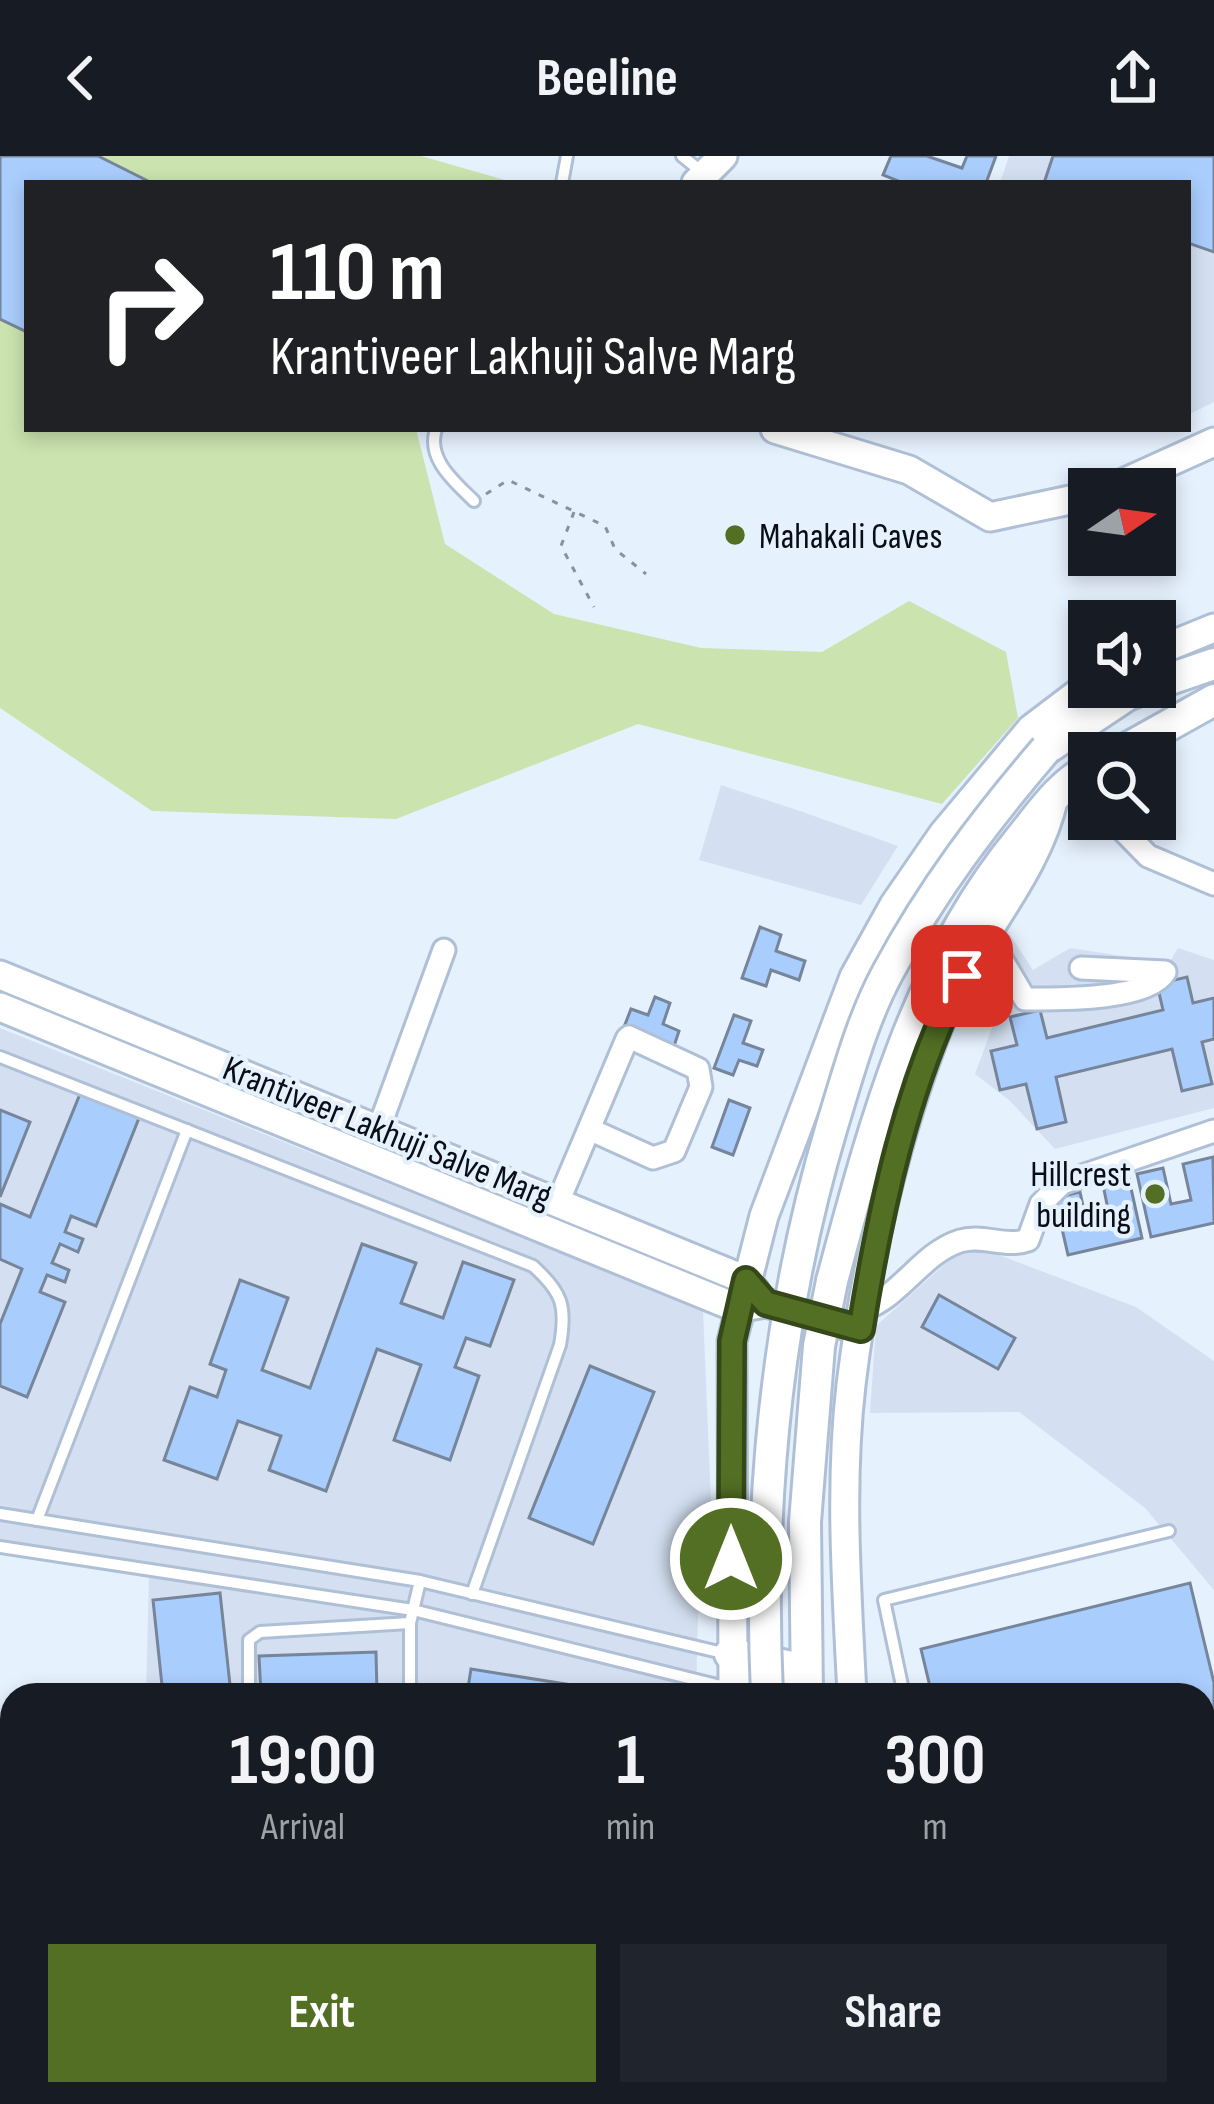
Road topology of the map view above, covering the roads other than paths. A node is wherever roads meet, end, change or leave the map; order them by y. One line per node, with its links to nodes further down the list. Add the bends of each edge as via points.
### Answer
1 (682, 156): 2 (lane)
2 (708, 171)
3 (435, 432): 8 (lane, via 442,467)
4 (785, 432): 7 (main road, via 909,470 990,517)
5 (1214, 442): 6 (main road)
6 (1156, 468)
7 (1068, 500)
8 (474, 501)
9 (1214, 628): 10 (main road)
10 (1176, 643)
11 (1214, 664): 12 (main road)
12 (1176, 677)
13 (1214, 700): 16 (main road)
14 (1068, 702): 31 (main road, via 1031,729 894,905 854,977)
15 (1106, 708): 47 (main road, bridge, via 1046,749 968,840 886,975 855,1048 798,1248 781,1343 765,1513)
16 (1157, 732)
17 (1068, 793): 20 (main road, via 975,893)
18 (1132, 840): 19 (street, via 1148,856)
19 (1214, 884)
20 (971, 929): 22 (street, via 1025,998 1074,1000 1147,986 1165,972); 34 (main road, via 894,1164); 48 (main road, bridge, via 922,991 832,1282 806,1502)
21 (444, 950): 26 (street)
22 (1081, 968)
23 (0, 975): 26 (main road, Krantiveer Lakhuji Salve Marg)
24 (0, 1006): 33 (main road, Krantiveer Lakhuji Salve Marg)
25 (0, 1057): 28 (lane)
26 (379, 1128): 30 (main road, Krantiveer Lakhuji Salve Marg)
27 (589, 1129): 27 (street, via 628,1037 698,1070 701,1087 674,1151 653,1158); 30 (street)
28 (187, 1130): 36 (lane); 40 (lane, via 533,1266 560,1290 560,1345)
29 (1214, 1131): 34 (street, via 1062,1183 1041,1204 1028,1240 960,1240)
30 (559, 1200): 31 (main road, Krantiveer Lakhuji Salve Marg)
31 (746, 1280): 32 (main road, Krantiveer Lakhuji Salve Marg); 33 (main road)
32 (766, 1303): 33 (main road); 34 (main road)
33 (737, 1308): 42 (main road)
34 (862, 1319): 49 (main road, via 844,1529)
35 (0, 1514): 36 (lane)
36 (37, 1520): 39 (lane)
37 (1169, 1531): 50 (lane, via 884,1600)
38 (0, 1547): 41 (lane)
39 (420, 1581): 40 (lane); 41 (lane)
40 (472, 1594): 42 (lane)
41 (411, 1616): 43 (lane, via 260,1632 249,1640); 44 (lane); 45 (lane)
42 (730, 1654): 46 (main road); 48 (main road)
43 (248, 1683)
44 (410, 1683)
45 (695, 1683)
46 (732, 1683)
47 (767, 1683)
48 (807, 1683)
49 (851, 1683)
50 (901, 1683)

